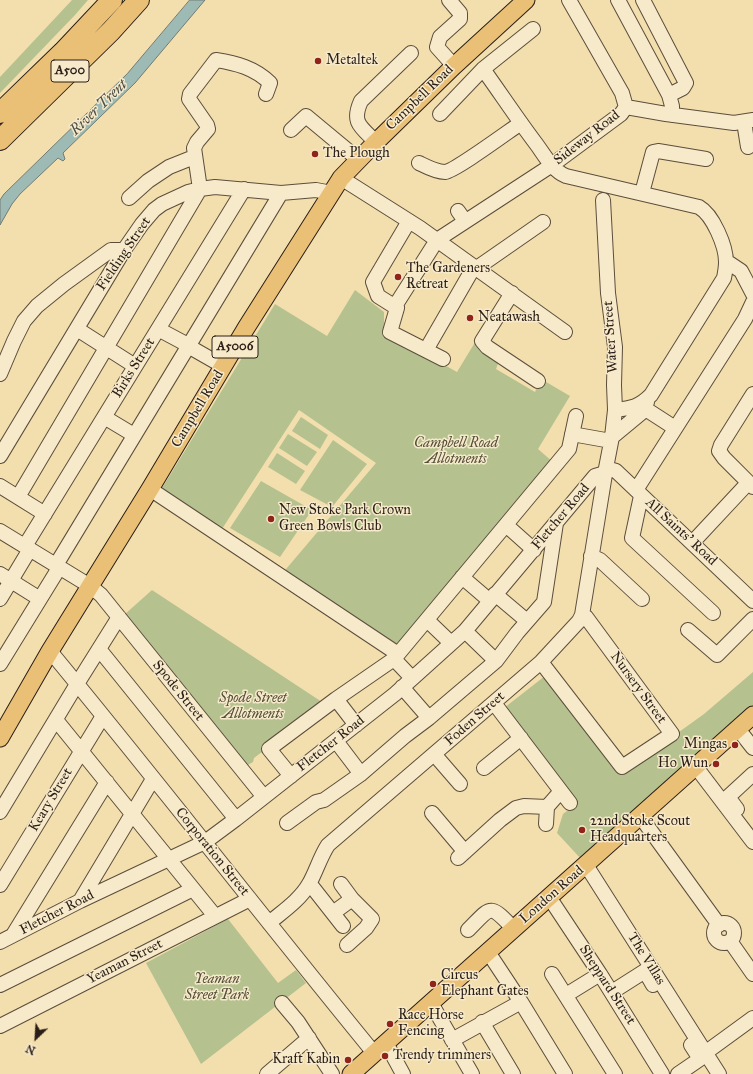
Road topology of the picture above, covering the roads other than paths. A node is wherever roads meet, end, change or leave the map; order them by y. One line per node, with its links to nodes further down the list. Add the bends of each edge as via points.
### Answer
1 (112, 0): 15 (highway, A500)
2 (138, 0): 21 (highway, A500, via 111,31)
3 (449, 0): 10 (street, via 461,16 440,37 437,47)
4 (526, 0): 10 (main road, Campbell Road / A5006)
5 (569, 0): 14 (street, Sideway Road, via 622,93)
6 (618, 0): 13 (street)
7 (643, 0): 13 (street, via 686,85)
8 (533, 29): 11 (street)
9 (412, 53): 22 (street, via 361,102 357,110 358,124)
10 (454, 66): 22 (main road, Campbell Road / A5006)
11 (483, 69): 16 (street); 19 (street)
12 (266, 94): 24 (street, via 270,83 263,76 237,63 216,60 190,94 189,100 208,129 196,142)
13 (669, 95): 17 (street)
14 (626, 107): 17 (street); 28 (street, Sideway Road, via 621,114)
15 (0, 113)
16 (440, 114)
17 (672, 115): 18 (street, via 734,123)
18 (749, 121): 23 (street)
19 (521, 123): 27 (street, via 446,172 433,170); 28 (street)
20 (291, 130): 26 (street, via 306,116)
21 (0, 140)
22 (376, 142): 26 (main road, Campbell Road / A5006)
23 (748, 147)
24 (194, 157): 30 (street); 35 (street, via 169,167 148,181)
25 (706, 159): 34 (street, via 654,151)
26 (359, 160): 29 (main road, Campbell Road / A5006)
27 (419, 163)
28 (552, 165): 34 (street, via 560,174 566,176); 39 (street, Sideway Road, via 461,216 452,230)
29 (341, 178): 33 (main road, Campbell Road / A5006); 37 (street)
30 (200, 189): 31 (street, Fielding Street); 40 (street, Fielding Street, via 188,192 154,210); 51 (street)
31 (244, 189): 32 (street, Fielding Street); 48 (street, Birks Street)
32 (281, 193): 33 (street, Fielding Street, via 316,190); 50 (street)
33 (332, 193): 55 (main road, Campbell Road / A5006)
34 (642, 193): 41 (street, via 705,210 718,234)
35 (130, 198)
36 (603, 200): 61 (street, Water Street, via 608,293 615,347)
37 (409, 221): 39 (street); 46 (street, via 373,282 378,296)
38 (543, 222): 42 (street)
39 (437, 240): 42 (street); 46 (street)
40 (124, 250): 47 (street, Fielding Street); 56 (street, via 112,250 37,306 24,321)
41 (726, 262): 44 (street, via 741,271); 59 (street, via 724,278)
42 (476, 268): 43 (street); 52 (street, via 471,272)
43 (512, 294): 49 (street); 57 (street, via 482,341)
44 (753, 294)
45 (753, 302): 64 (street, via 745,319)
46 (395, 306): 52 (street, via 397,308 390,332)
47 (77, 329): 51 (street); 68 (street, Fielding Street)
48 (158, 329): 50 (street); 54 (street, Birks Street)
49 (565, 332)
50 (188, 346): 55 (street); 66 (street)
51 (106, 348): 54 (street); 74 (street)
52 (426, 350): 53 (street)
53 (443, 359)
54 (135, 366): 62 (street, Birks Street)
55 (223, 366): 72 (main road, Campbell Road / A5006)
56 (0, 374)
57 (538, 382)
58 (753, 394): 70 (street, via 719,451)
59 (651, 395): 60 (street); 61 (street, via 633,408)
60 (644, 408): 64 (street); 67 (street, via 642,413)
61 (615, 410): 67 (street, Water Street)
62 (104, 416): 66 (street); 75 (street, Birks Street)
63 (576, 416): 65 (street)
64 (675, 428): 73 (street)
65 (572, 434): 67 (street); 77 (street, via 569,449)
66 (134, 435): 83 (street)
67 (612, 439): 69 (street, Water Street)
68 (0, 456)
69 (605, 471): 73 (street, All Saints' Road, via 616,471); 76 (street, Fletcher Road, via 595,476); 82 (street, Foden Street)
70 (751, 485): 79 (street)
71 (0, 486): 74 (street)
72 (148, 492): 86 (street); 87 (main road, Campbell Road / A5006); 104 (street)
73 (639, 493): 79 (street, All Saints' Road); 93 (street, via 632,538)
74 (18, 497): 75 (street)
75 (45, 514): 80 (street, Birks Street)
76 (556, 523): 81 (street, Fletcher Road); 98 (street, via 544,602)
77 (506, 525): 81 (street); 85 (street)
78 (0, 531): 80 (street, Spode Street)
79 (692, 543): 92 (street, All Saints' Road)
80 (28, 548): 83 (street, Spode Street); 84 (street, Birks Street)
81 (534, 550): 88 (street, Fletcher Road)
82 (591, 556): 91 (street, via 600,560); 94 (street, Foden Street)
83 (58, 566): 87 (street, Spode Street); 90 (street)
84 (6, 577): 89 (street, Birks Street); 90 (street)
85 (462, 577): 88 (street); 96 (street)
86 (273, 581)
87 (90, 586): 95 (street, Spode Street); 103 (main road, Campbell Road / A5006)
88 (493, 598): 98 (street); 100 (street, Fletcher Road)
89 (0, 599)
90 (40, 599): 107 (street)
91 (642, 600)
92 (753, 601)
93 (713, 614)
94 (582, 615): 106 (street, Foden Street); 106 (street, Nursery Street, via 672,734 622,767)
95 (119, 617): 102 (street); 133 (street, Spode Street)
96 (427, 620): 101 (street); 104 (street)
97 (753, 620): 99 (street, via 717,655)
98 (527, 621): 105 (street)
99 (688, 630)
100 (465, 631): 101 (street, Fletcher Road); 105 (street)
101 (451, 643): 108 (street, Fletcher Road)
102 (99, 649): 109 (street); 140 (street)
103 (50, 651): 109 (street, Corporation Street); 118 (main road, Campbell Road / A5006)
104 (396, 656): 108 (street); 110 (street)
105 (496, 661): 114 (street)
106 (541, 662): 111 (street, Foden Street)
107 (0, 664)
108 (407, 683): 114 (street); 116 (street, Fletcher Road)
109 (77, 684): 113 (street, Corporation Street); 115 (street)
110 (336, 699): 116 (street); 128 (street, via 269,749)
111 (494, 703): 119 (street); 123 (street, Foden Street)
112 (753, 715): 117 (main road, London Road)
113 (103, 716): 122 (street, Keary Street); 129 (street, Corporation Street)
114 (429, 718): 126 (street)
115 (56, 720): 122 (street); 136 (street)
116 (356, 725): 120 (street, Fletcher Road)
117 (738, 729): 121 (street); 125 (main road, London Road)
118 (0, 738)
119 (521, 738): 124 (street); 132 (street)
120 (336, 741): 126 (street); 128 (street, Fletcher Road)
121 (753, 748)
122 (81, 751): 130 (street); 150 (street, Keary Street)
123 (434, 754): 131 (street); 148 (street, Foden Street, via 328,845 322,853)
124 (484, 768)
125 (696, 768): 139 (main road, London Road); 145 (street)
126 (361, 774): 141 (street)
127 (753, 774): 143 (street, via 728,797)
128 (291, 776): 133 (street, Fletcher Road)
129 (153, 779): 138 (street); 144 (street, Corporation Street)
130 (107, 782): 138 (street); 162 (street)
131 (460, 784)
132 (561, 791): 134 (street); 135 (street)
133 (264, 797): 140 (street, Fletcher Road)
134 (570, 803)
135 (547, 807): 137 (street, via 516,808 461,855); 142 (street)
136 (0, 812)
137 (432, 813)
138 (133, 814): 146 (street); 155 (street)
139 (640, 816): 147 (main road, London Road); 167 (street, via 718,925 728,924 733,929 730,941)
140 (236, 819): 144 (street, Fletcher Road)
141 (287, 823)
142 (546, 824)
143 (753, 828)
144 (204, 842): 146 (street, Fletcher Road); 153 (street, Corporation Street)
145 (753, 842)
146 (168, 858): 151 (street); 155 (street, Fletcher Road)
147 (586, 865): 152 (main road, London Road); 180 (street, The Villas)
148 (310, 884): 156 (street); 158 (street, Foden Street, via 299,898)
149 (341, 884): 154 (street)
150 (0, 885)
151 (193, 889): 157 (street); 168 (street)
152 (549, 897): 160 (main road, London Road); 166 (street, Sheppard Street)
153 (250, 899): 157 (street, Yeaman Street); 158 (street, Corporation Street)
154 (352, 899): 156 (street); 163 (street, via 372,919)
155 (80, 901): 162 (street, Fletcher Road)
156 (333, 913): 159 (street)
157 (215, 916): 176 (street, Yeaman Street)
158 (268, 923): 179 (street, Corporation Street, via 301,965)
159 (343, 926)
160 (514, 928): 161 (street, via 492,910 486,912); 164 (main road, London Road)
161 (468, 930)
162 (6, 939)
163 (347, 945)
164 (488, 952): 171 (street); 173 (main road, London Road)
165 (552, 974): 170 (street)
166 (600, 974): 169 (street, Sheppard Street); 170 (street)
167 (753, 974)
168 (0, 985)
169 (612, 992): 180 (street, The Villas, via 645,971); 189 (street, Sheppard Street)
170 (566, 995): 188 (street)
171 (521, 1002): 175 (street); 187 (street)
172 (282, 1003): 177 (street)
173 (431, 1003): 178 (street); 179 (main road, London Road)
174 (753, 1018): 180 (street)
175 (482, 1022): 178 (street); 186 (street)
176 (0, 1026)
177 (309, 1038): 181 (street); 182 (street)
178 (452, 1040): 185 (street)
179 (380, 1048): 183 (main road, London Road); 184 (street, Corporation Street)
180 (703, 1056): 190 (street); 191 (street, The Villas)
181 (268, 1074)
182 (332, 1074)
183 (351, 1074)
184 (403, 1074)
185 (472, 1074)
186 (513, 1074)
187 (565, 1074)
188 (614, 1074)
189 (662, 1074)
190 (678, 1074)
191 (719, 1074)

